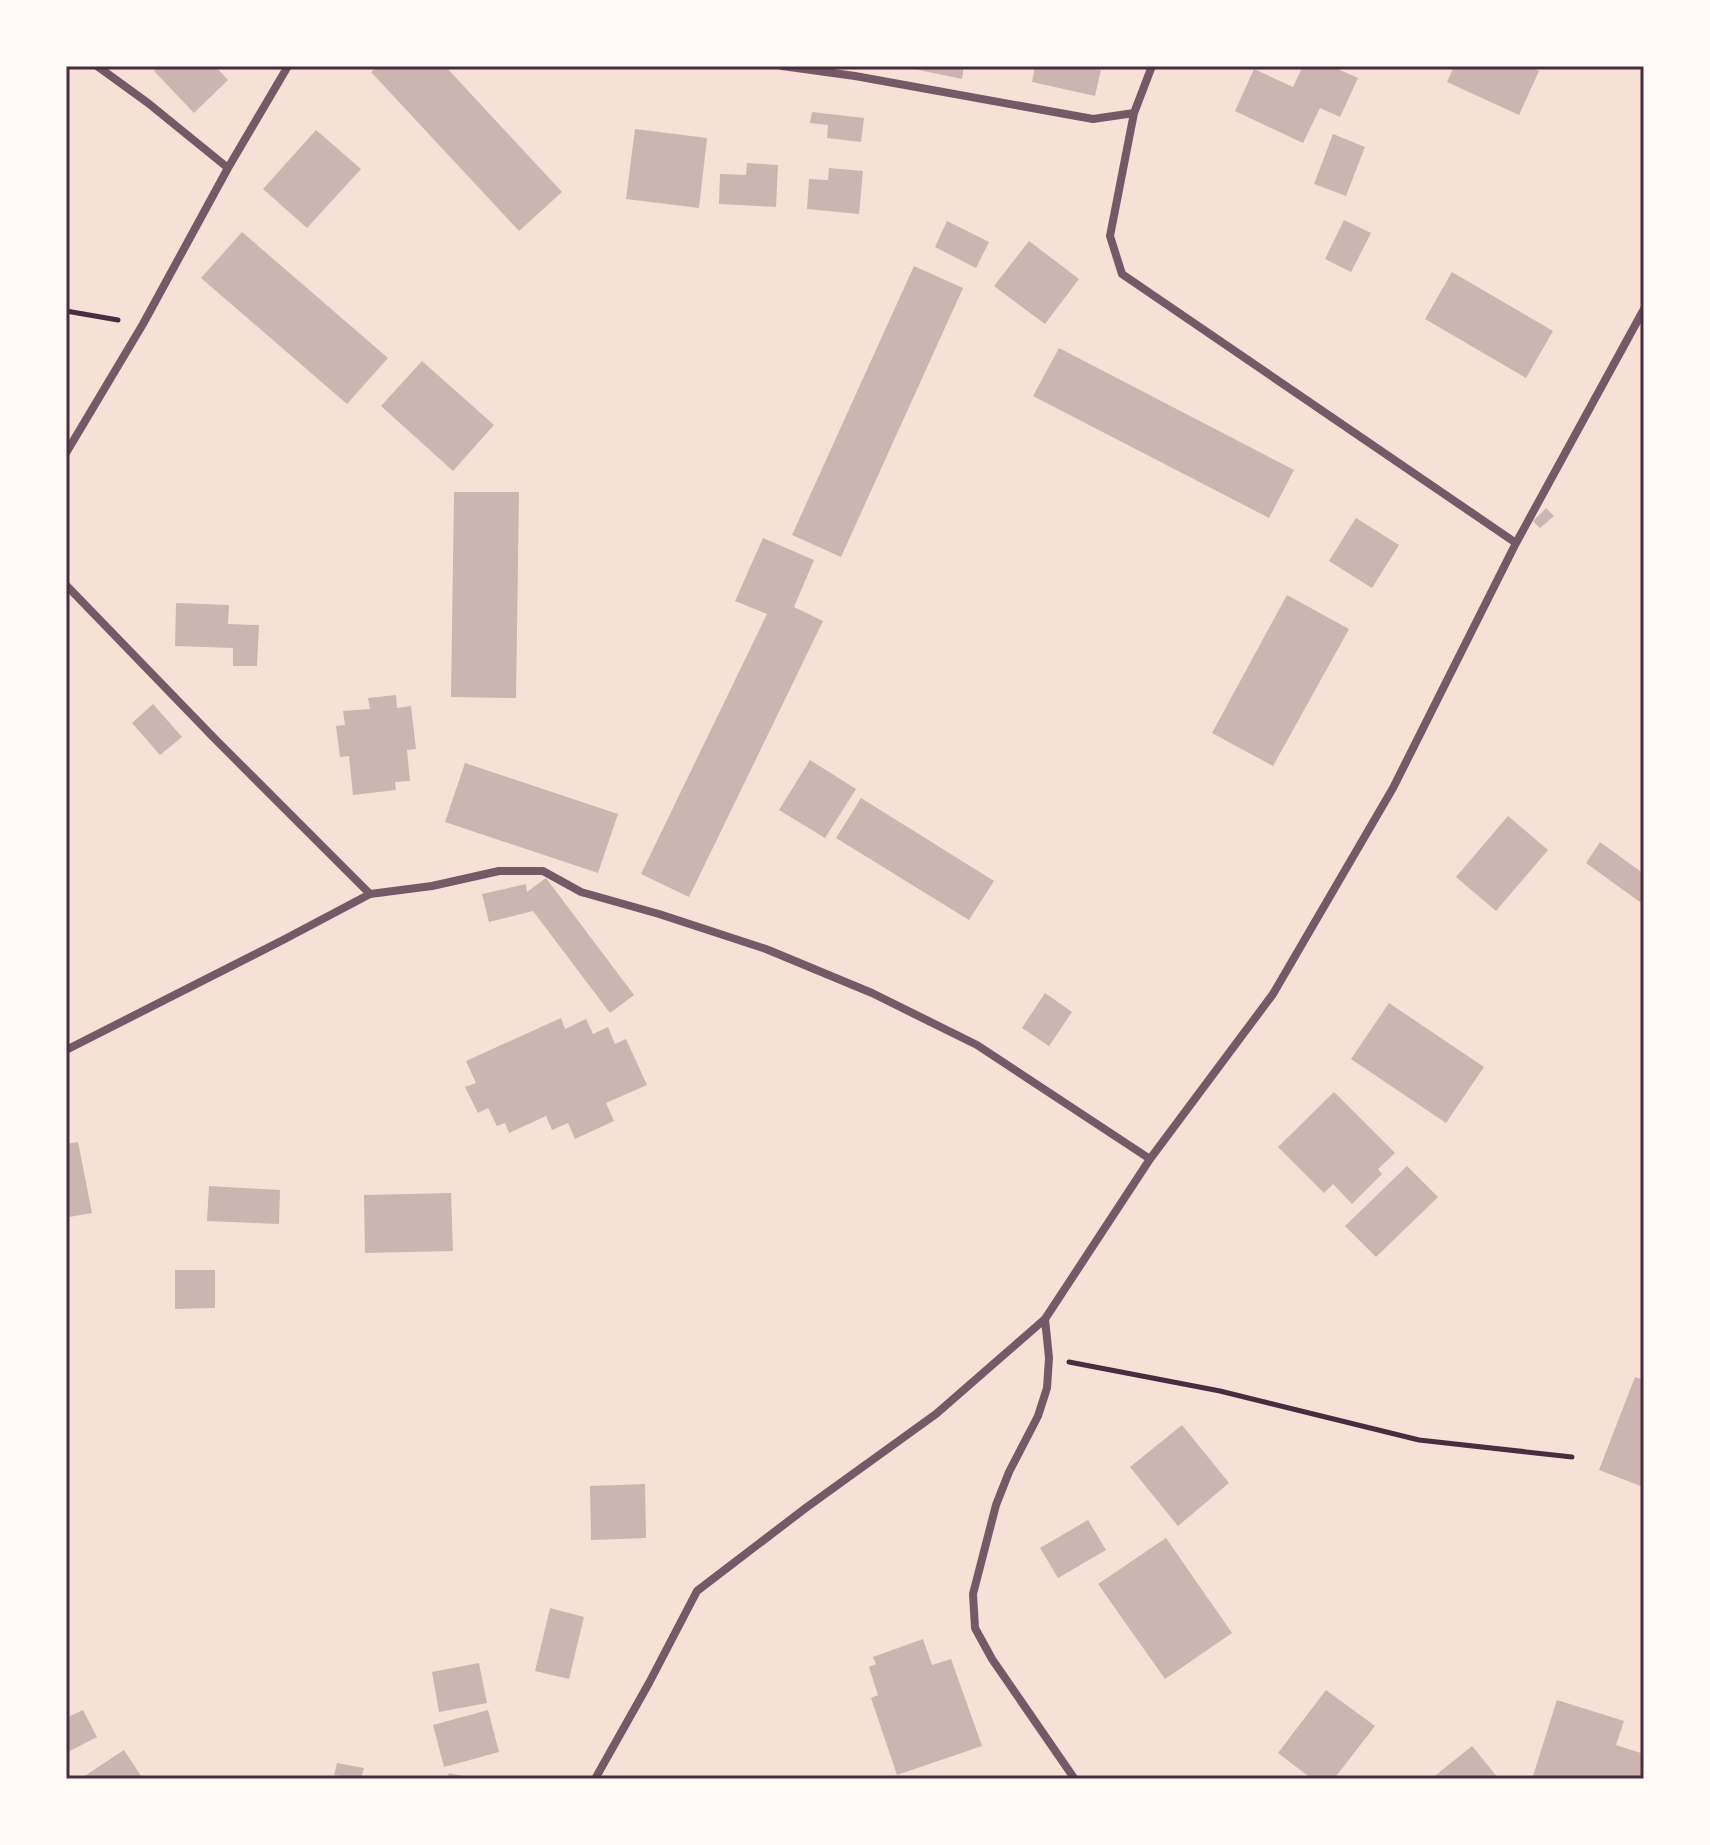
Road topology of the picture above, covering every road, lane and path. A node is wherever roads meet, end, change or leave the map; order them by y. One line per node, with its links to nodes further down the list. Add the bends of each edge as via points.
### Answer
1 (97, 66): 6 (street)
2 (288, 66): 6 (street)
3 (782, 66): 5 (street, via 1093,119)
4 (1152, 66): 5 (street)
5 (1134, 113): 11 (street, via 1110,236 1122,274)
6 (228, 168): 9 (street)
7 (1644, 309): 11 (street)
8 (66, 311): 9 (path)
9 (143, 324): 10 (street)
10 (66, 453)
11 (1516, 543): 15 (street, via 1393,788 1273,994)
12 (66, 585): 13 (street)
13 (370, 894): 14 (street); 15 (street, via 499,871 543,871 581,892 766,949 872,993 977,1045)
14 (66, 1050)
15 (1150, 1159): 16 (street)
16 (1045, 1319): 17 (street); 20 (street, via 936,1414 697,1591)
17 (1049, 1358): 18 (path, via 1220,1391 1419,1440); 19 (street, via 1038,1416 996,1505 973,1605 975,1628 992,1659)
18 (1572, 1457)
19 (1074, 1778)
20 (595, 1779)

